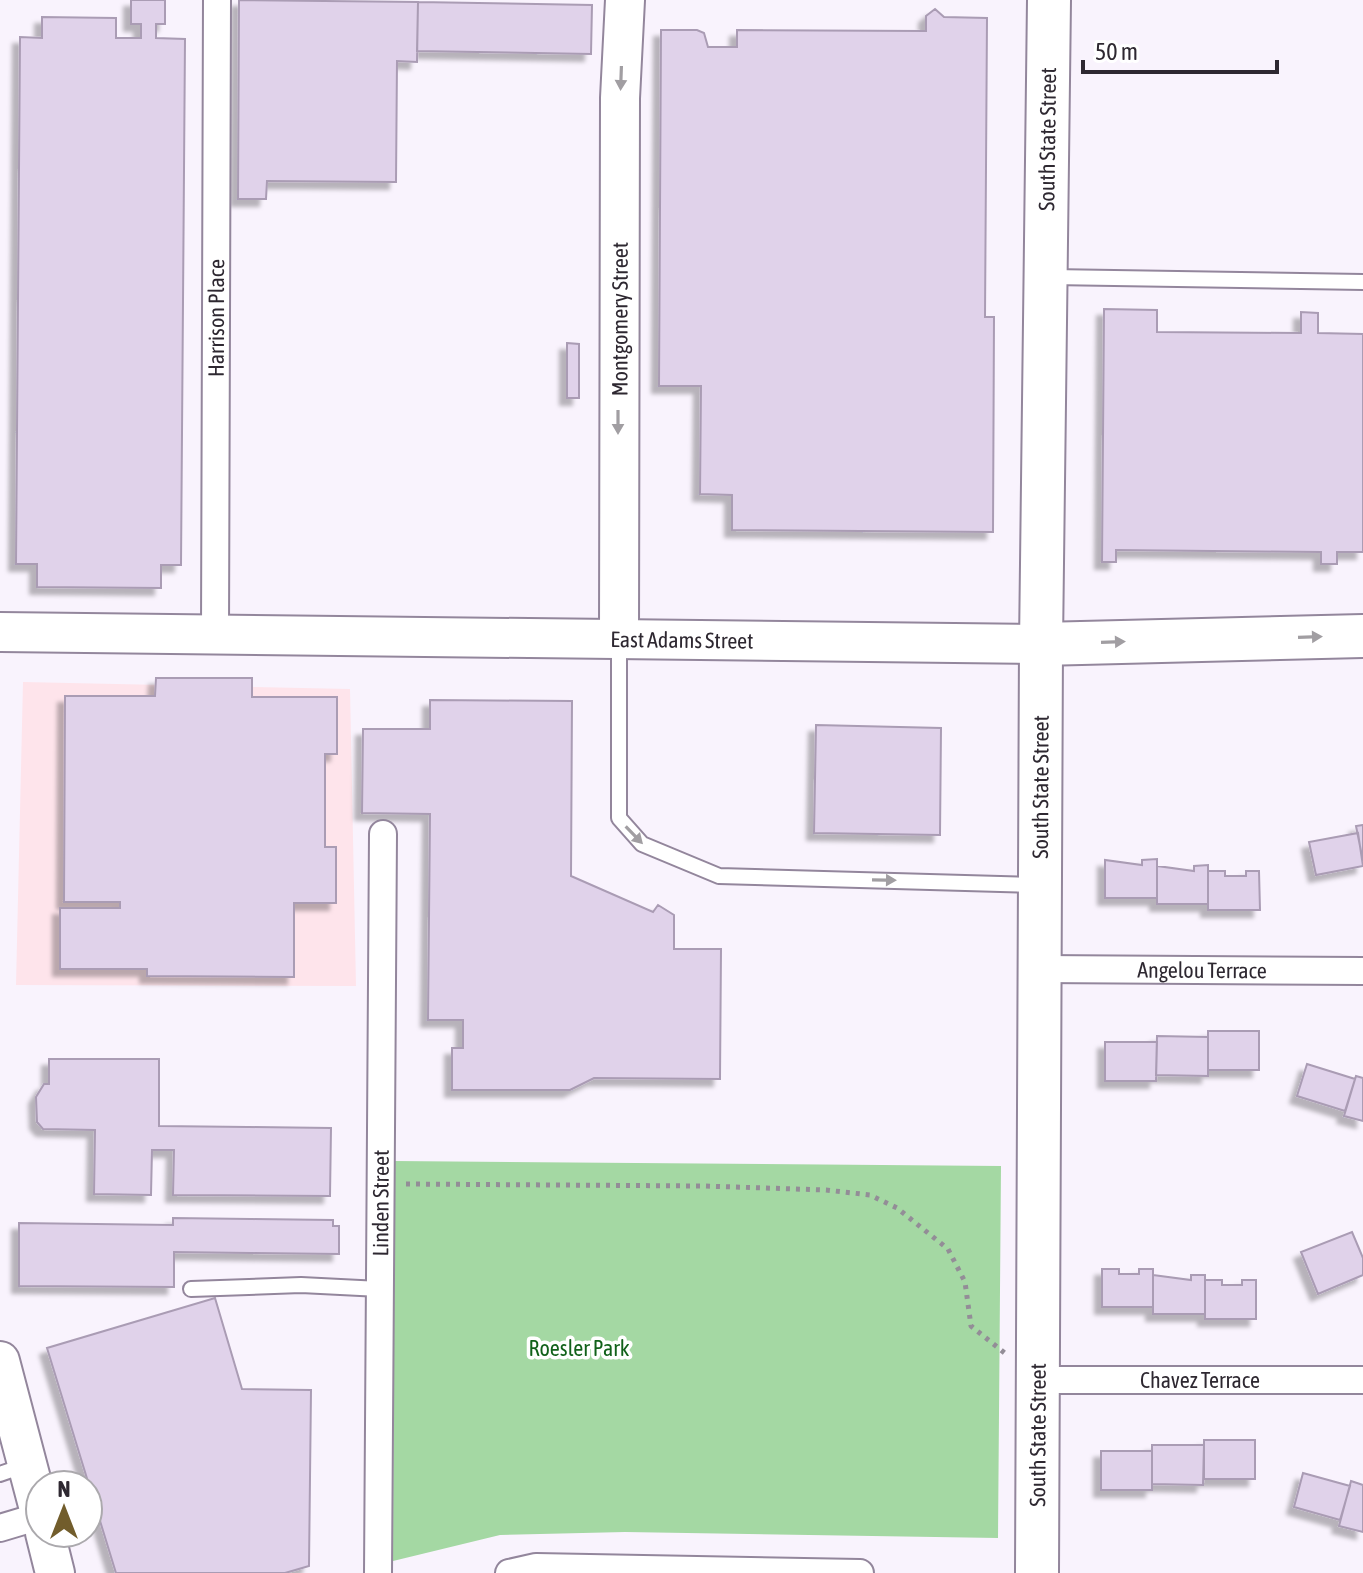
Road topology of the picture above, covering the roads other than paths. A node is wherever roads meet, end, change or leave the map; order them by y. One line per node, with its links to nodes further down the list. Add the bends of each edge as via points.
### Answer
1 (217, 0): 7 (street, Harrison Place)
2 (625, 0): 9 (main road, Montgomery Street, one-way to 9, via 620,98)
3 (1049, 0): 4 (main road, South State Street)
4 (1046, 277): 5 (lane); 10 (main road, South State Street)
5 (1363, 282)
6 (0, 632): 7 (main road, East Adams Street)
7 (215, 634): 9 (main road, East Adams Street)
8 (1363, 636): 10 (main road, East Adams Street, one-way to 8)
9 (619, 639): 10 (main road, East Adams Street); 12 (lane, one-way to 12, via 619,818 642,844 719,876)
10 (1041, 644): 12 (main road, South State Street)
11 (383, 834): 16 (street, Linden Street)
12 (1041, 886): 13 (main road, South State Street)
13 (1040, 969): 14 (street, Angelou Terrace); 18 (main road, South State Street)
14 (1363, 971)
15 (191, 1289): 16 (lane)
16 (380, 1289): 26 (street, Linden Street)
17 (1, 1372): 20 (main road)
18 (1038, 1380): 19 (street, Chavez Terrace); 29 (main road, South State Street)
19 (1363, 1380)
20 (14, 1469)
21 (24, 1520): 22 (street)
22 (0, 1528)
23 (49, 1549): 25 (main road)
24 (618, 1570): 27 (street, via 536,1567); 28 (street)
25 (55, 1573)
26 (378, 1573)
27 (509, 1573)
28 (860, 1573)
29 (1037, 1573)

